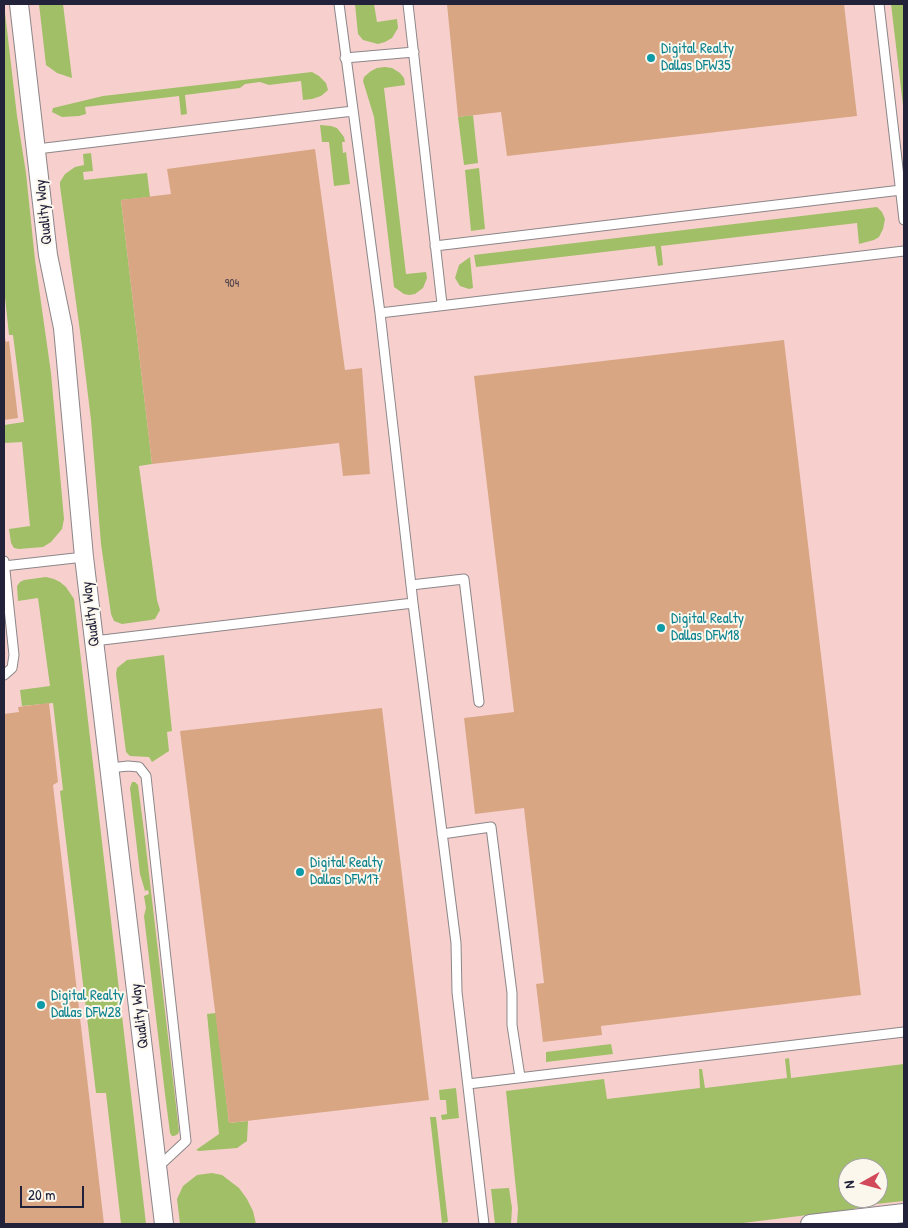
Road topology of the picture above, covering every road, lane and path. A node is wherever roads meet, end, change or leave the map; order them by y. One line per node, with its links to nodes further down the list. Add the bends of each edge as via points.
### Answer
1 (19, 4): 8 (street, Quality Way)
2 (339, 4): 6 (lane)
3 (408, 4): 5 (lane)
4 (879, 4): 9 (lane)
5 (414, 52): 6 (lane); 11 (lane)
6 (345, 58): 7 (lane)
7 (353, 111): 8 (lane); 14 (lane)
8 (37, 149): 15 (street, Quality Way, via 48,255 63,328)
9 (901, 190): 10 (lane); 11 (lane)
10 (904, 220)
11 (435, 246): 13 (lane)
12 (904, 252): 13 (lane)
13 (442, 304): 14 (lane)
14 (380, 313): 18 (lane)
15 (84, 556): 17 (lane); 21 (street, Quality Way)
16 (4, 561): 17 (lane)
17 (4, 565): 20 (lane)
18 (411, 585): 19 (lane); 23 (lane, via 464,579)
19 (412, 604): 21 (lane); 25 (lane)
20 (7, 616): 22 (lane, via 14,655 12,668)
21 (94, 641): 24 (street, Quality Way)
22 (4, 674)
23 (479, 702)
24 (110, 768): 29 (street, Quality Way); 29 (lane, via 139,767 146,776 186,1141)
25 (442, 834): 27 (lane, via 491,827); 28 (lane, via 456,943 457,992)
26 (904, 1032): 27 (lane)
27 (520, 1077): 28 (lane)
28 (468, 1084): 32 (lane)
29 (157, 1168): 31 (street, Quality Way)
30 (904, 1213): 33 (street)
31 (164, 1224)
32 (484, 1224)
33 (810, 1224)

